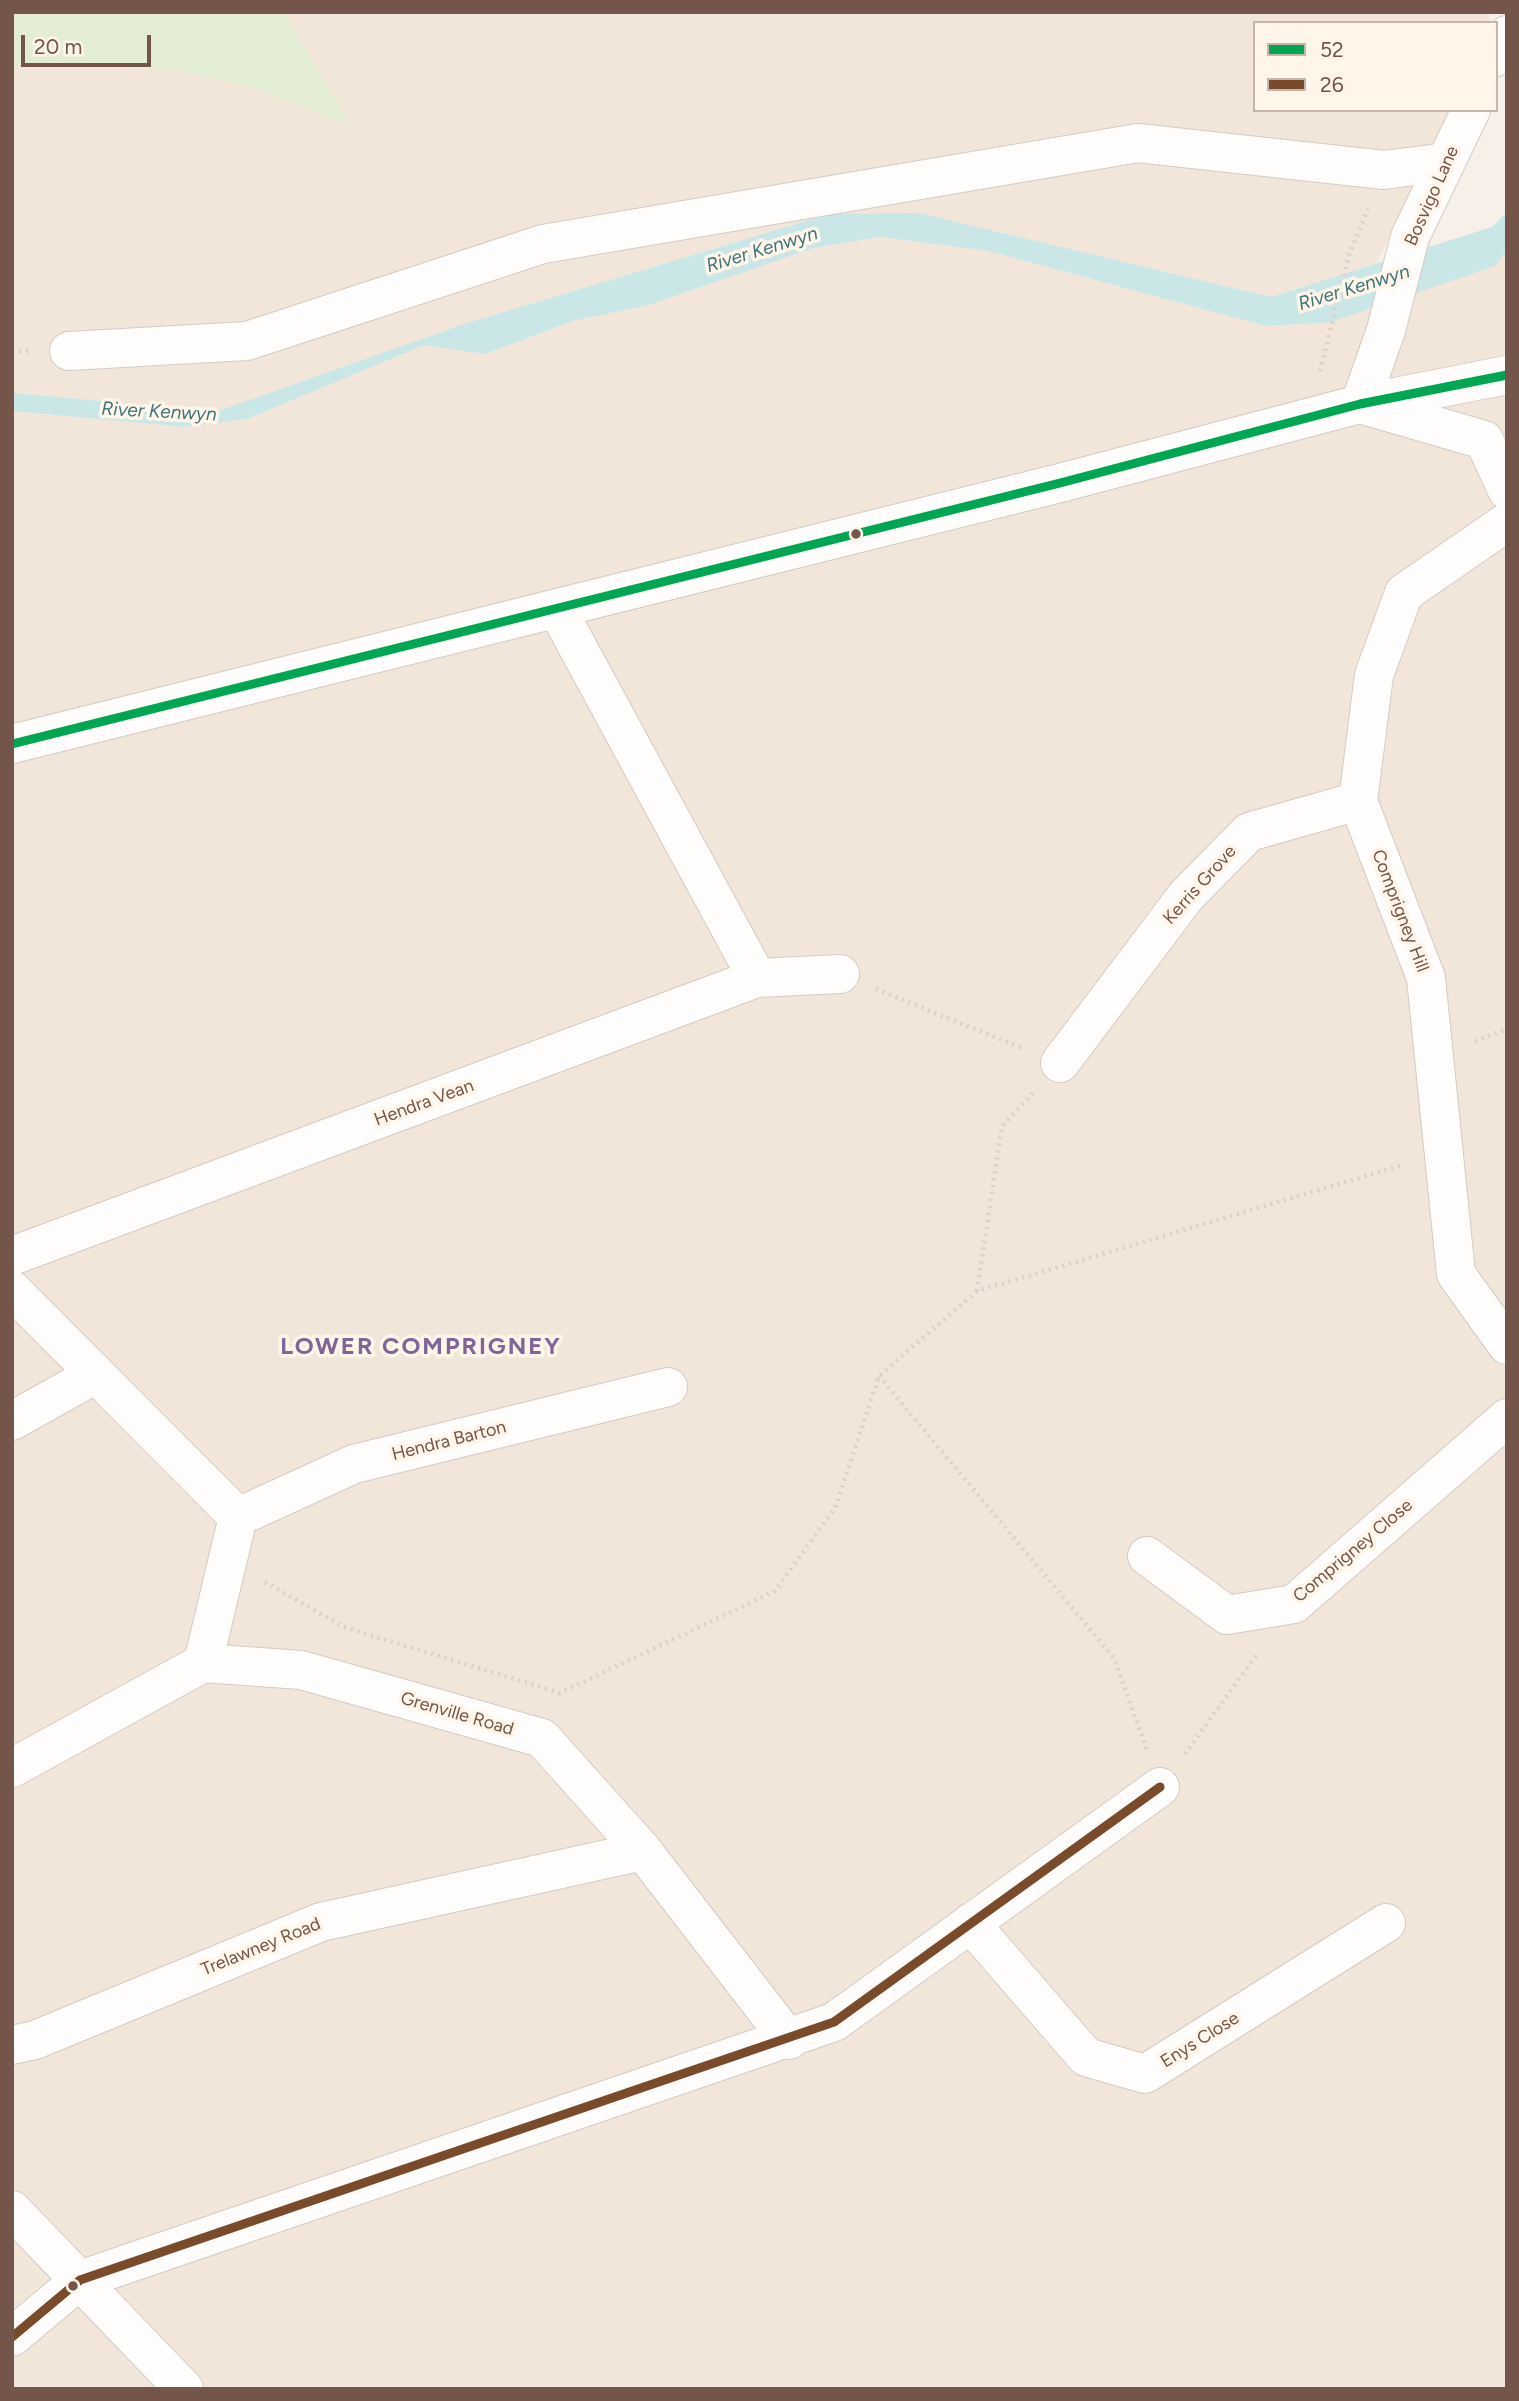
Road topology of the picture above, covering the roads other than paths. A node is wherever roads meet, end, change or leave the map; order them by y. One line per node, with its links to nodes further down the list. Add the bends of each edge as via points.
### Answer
1 (1507, 35): 2 (street)
2 (1498, 53)
3 (1470, 112): 4 (street, Bosvigo Lane)
4 (1446, 162): 5 (street, via 1384,170 1138,143 543,244 247,341); 7 (street, Bosvigo Lane, via 1410,237 1387,330)
5 (69, 351)
6 (1507, 375): 7 (street)
7 (1360, 404): 8 (street, via 1484,440); 10 (street)
8 (1507, 490)
9 (1507, 522): 12 (street, Comprigney Hill, via 1404,593 1374,675)
10 (556, 609): 11 (street); 14 (street)
11 (12, 744)
12 (1358, 801): 15 (street, Kerris Grove, via 1249,832 1186,896); 18 (street, Comprigney Hill, via 1426,978 1456,1274)
13 (840, 974): 14 (street, Hendra Vean)
14 (757, 978): 16 (street, Hendra Vean)
15 (1060, 1063)
16 (12, 1256)
17 (12, 1290): 19 (street)
18 (1507, 1345)
19 (96, 1374): 22 (street); 23 (street)
20 (668, 1387): 23 (street, Hendra Barton, via 354,1464)
21 (1507, 1418): 24 (street, Comprigney Close, via 1294,1604 1227,1615)
22 (12, 1421)
23 (238, 1517): 25 (street)
24 (1147, 1556)
25 (203, 1663): 26 (street); 28 (street, Grenville Road, via 300,1670 542,1738)
26 (12, 1768)
27 (1160, 1787): 29 (street)
28 (643, 1851): 31 (street, Grenville Road); 32 (street, Trelawney Road, via 321,1922 35,2040)
29 (970, 1923): 30 (street, Enys Close, via 1086,2057 1145,2074); 31 (street, via 834,2022)
30 (1386, 1923)
31 (789, 2040): 34 (street)
32 (12, 2045)
33 (12, 2210): 34 (street)
34 (80, 2280): 35 (street); 36 (street)
35 (12, 2337)
36 (184, 2389)

